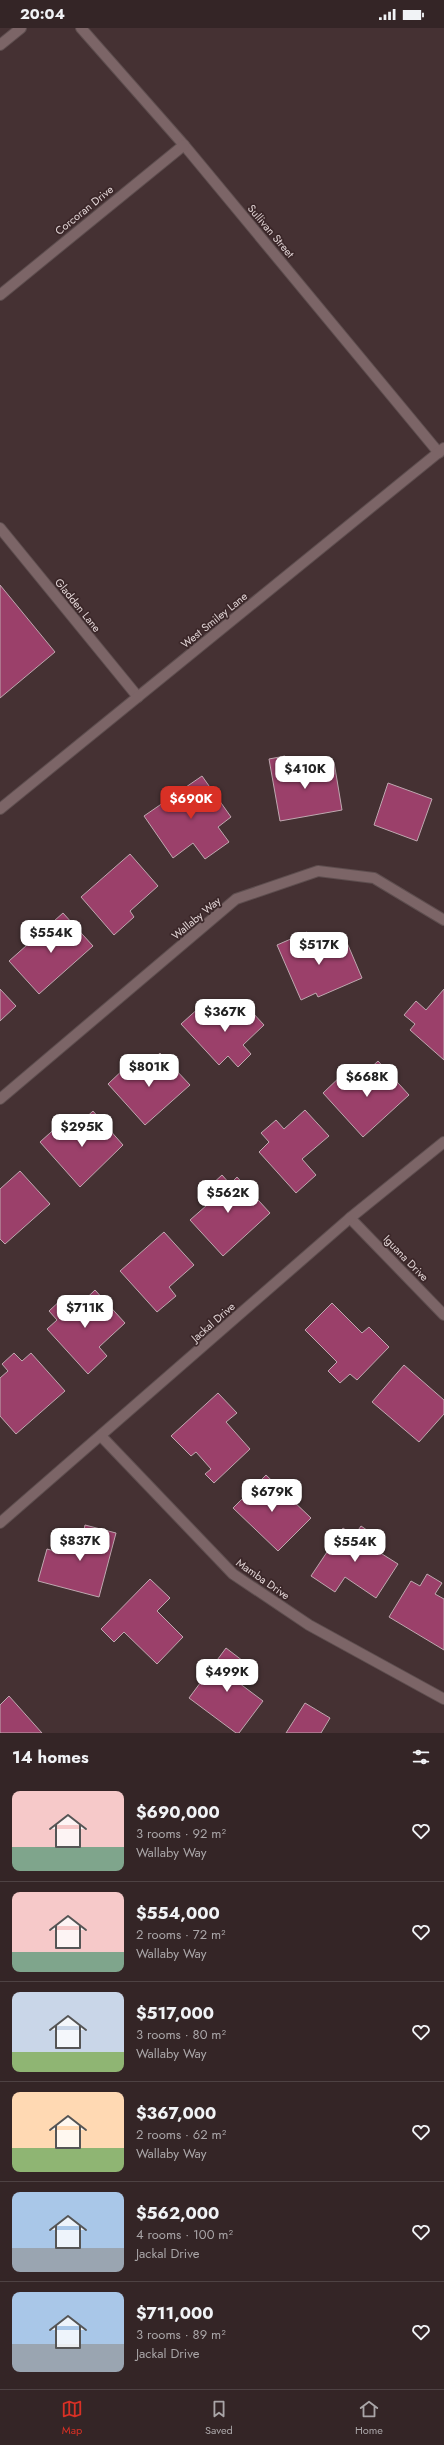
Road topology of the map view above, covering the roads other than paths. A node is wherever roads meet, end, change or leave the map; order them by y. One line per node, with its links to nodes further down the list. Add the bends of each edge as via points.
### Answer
1 (21, 28): 3 (street)
2 (81, 28): 4 (street, Sullivan Street)
3 (0, 45)
4 (184, 145): 5 (street, Corcoran Drive); 6 (street, Sullivan Street)
5 (0, 295)
6 (441, 451): 8 (street, West Smiley Lane)
7 (0, 528): 8 (street, Gladden Lane)
8 (138, 697): 9 (street, West Smiley Lane)
9 (0, 809)
10 (444, 920): 11 (street, Wallaby Way, via 374,878 318,871 236,899)
11 (0, 1099)
12 (444, 1142): 13 (street, Jackal Drive)
13 (350, 1218): 14 (street, Iguana Drive); 15 (street, Jackal Drive)
14 (444, 1315)
15 (101, 1436): 16 (street, Jackal Drive); 17 (street, Mamba Drive, via 233,1574 309,1625)
16 (0, 1522)
17 (444, 1699)

